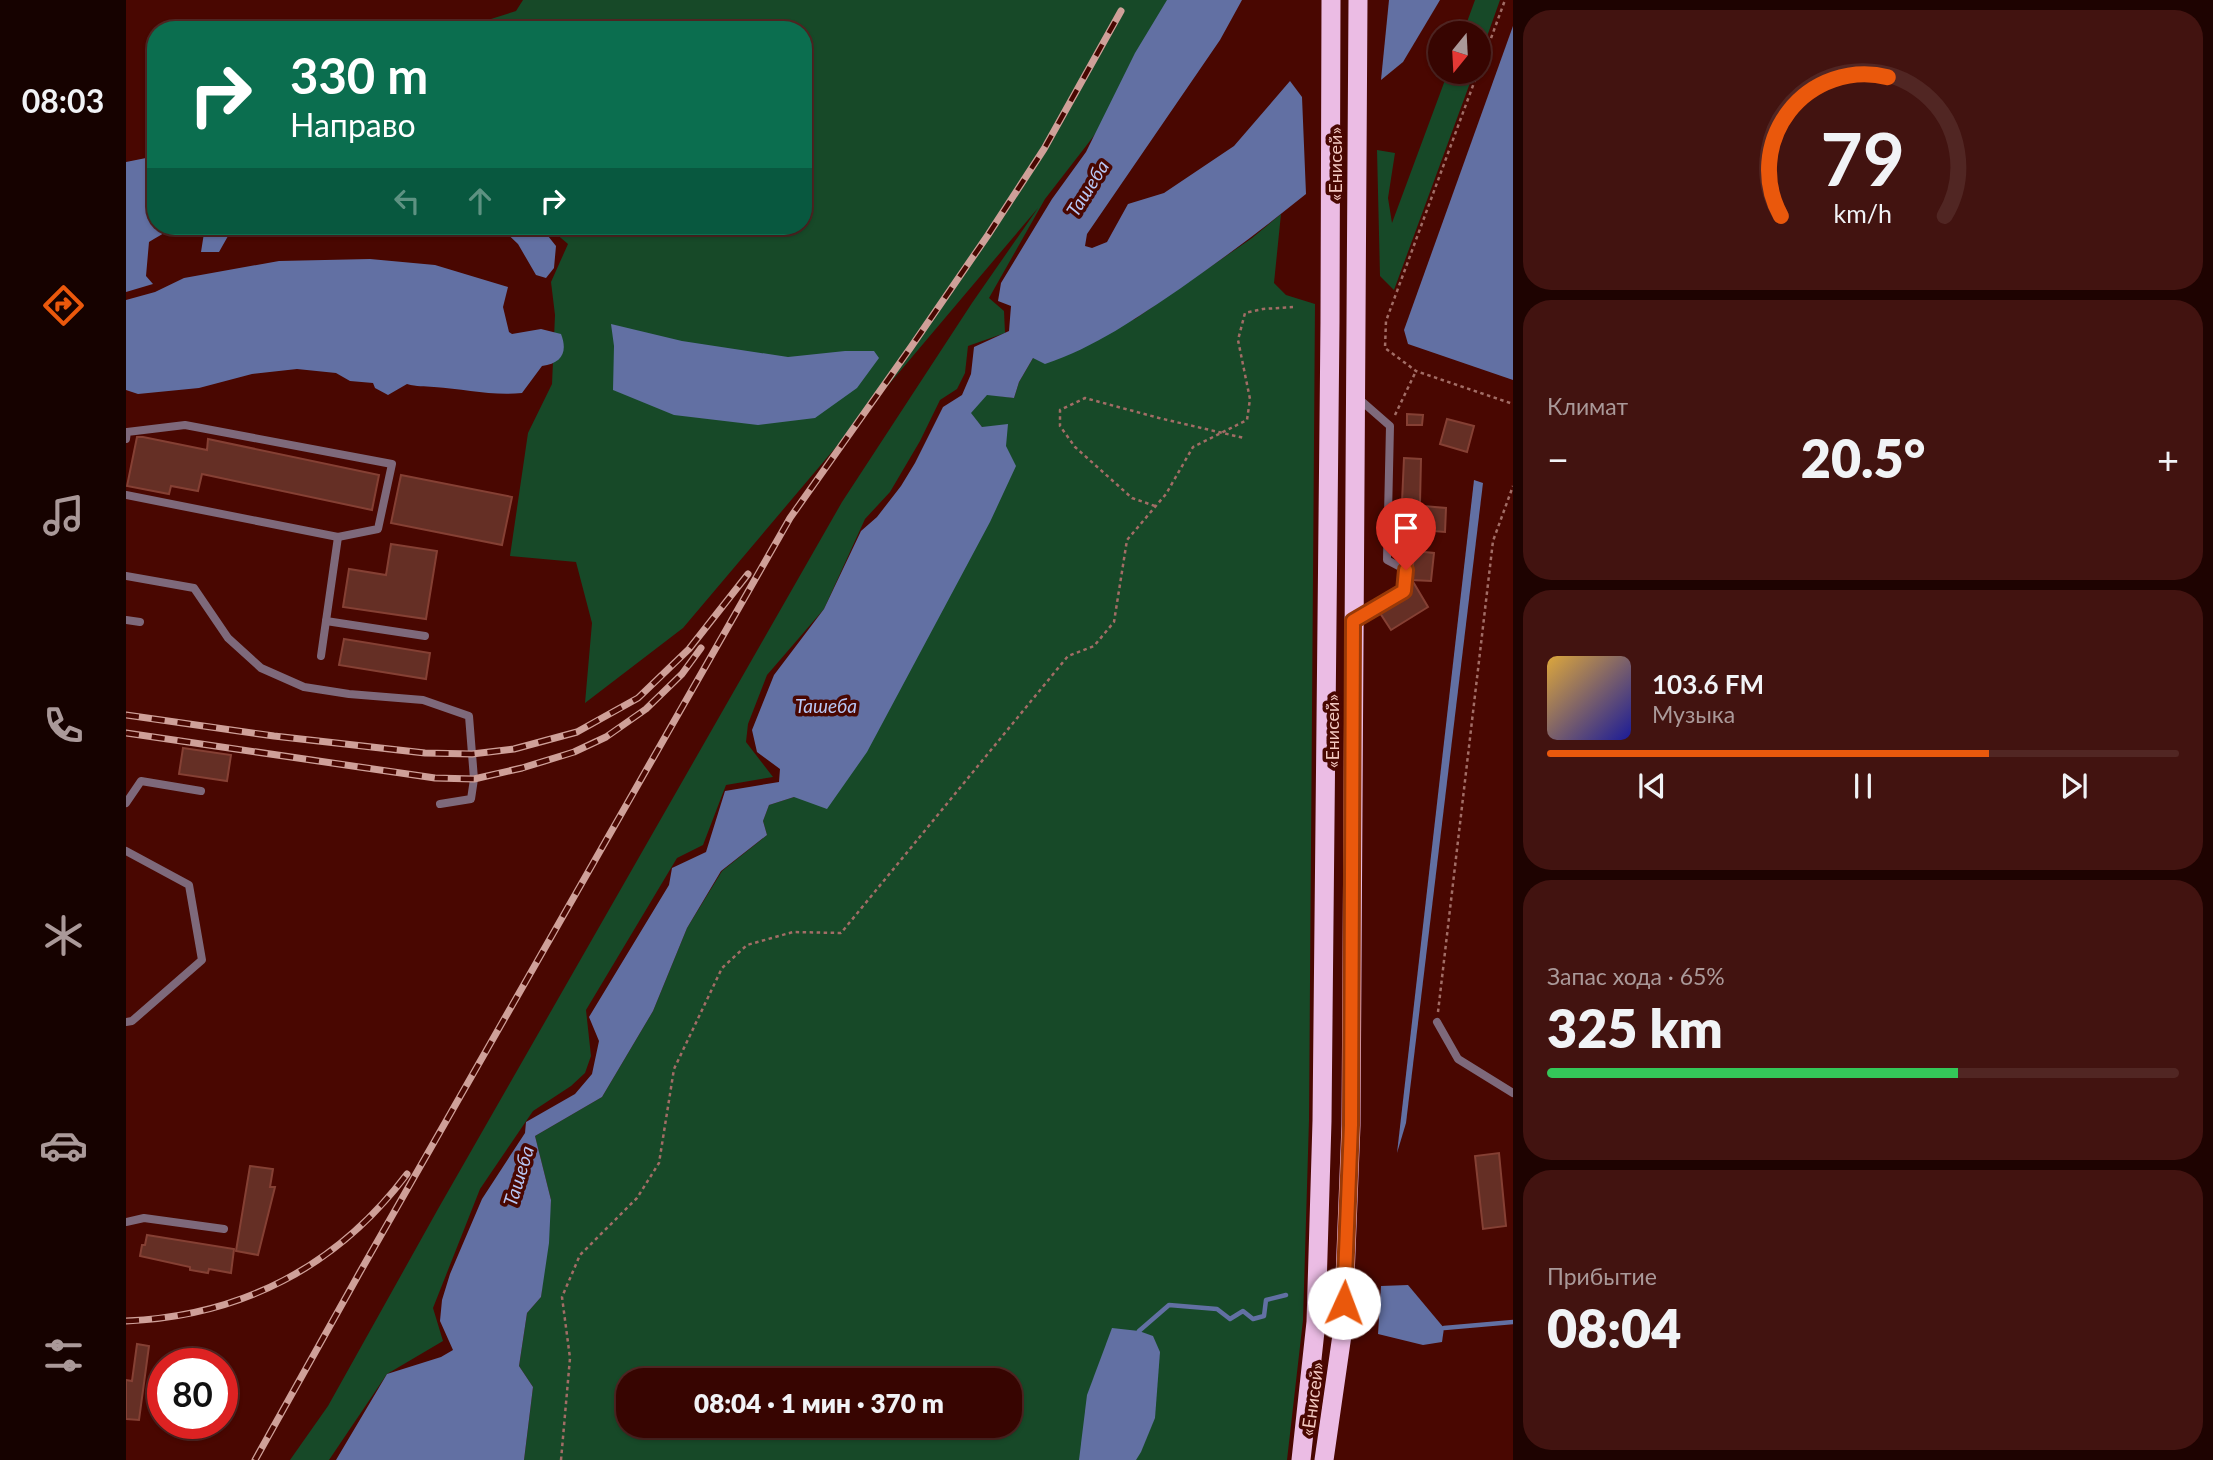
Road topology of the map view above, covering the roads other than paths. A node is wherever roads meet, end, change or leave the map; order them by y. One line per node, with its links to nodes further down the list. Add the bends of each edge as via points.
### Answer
1 (1331, 0): 23 (highway, «Енисей», via 1322,1121 1316,1322)
2 (1357, 0): 3 (highway, «Енисей»)
3 (1355, 396): 10 (highway, «Енисей»); 10 (lane, via 1390,426 1387,560 1406,570 1404,591)
4 (126, 439): 6 (lane, via 127,432 185,425 392,464 378,529)
5 (126, 495): 6 (lane)
6 (338, 537): 9 (lane)
7 (126, 576): 16 (lane, via 194,588 228,638 261,668 304,687 423,701 469,716 471,799)
8 (126, 620): 11 (lane)
9 (326, 621): 12 (lane); 13 (lane)
10 (1353, 621): 24 (highway, «Енисей», via 1351,1125 1343,1328)
11 (140, 622)
12 (425, 636)
13 (321, 656)
14 (201, 791): 15 (lane, via 141,782)
15 (126, 803)
16 (440, 804)
17 (126, 851): 18 (lane, via 189,885 202,960)
18 (126, 1022)
19 (1437, 1022): 20 (lane, via 1458,1059)
20 (1513, 1093)
21 (126, 1222): 22 (lane, via 144,1218)
22 (224, 1229)
23 (1301, 1460)
24 (1324, 1460)

